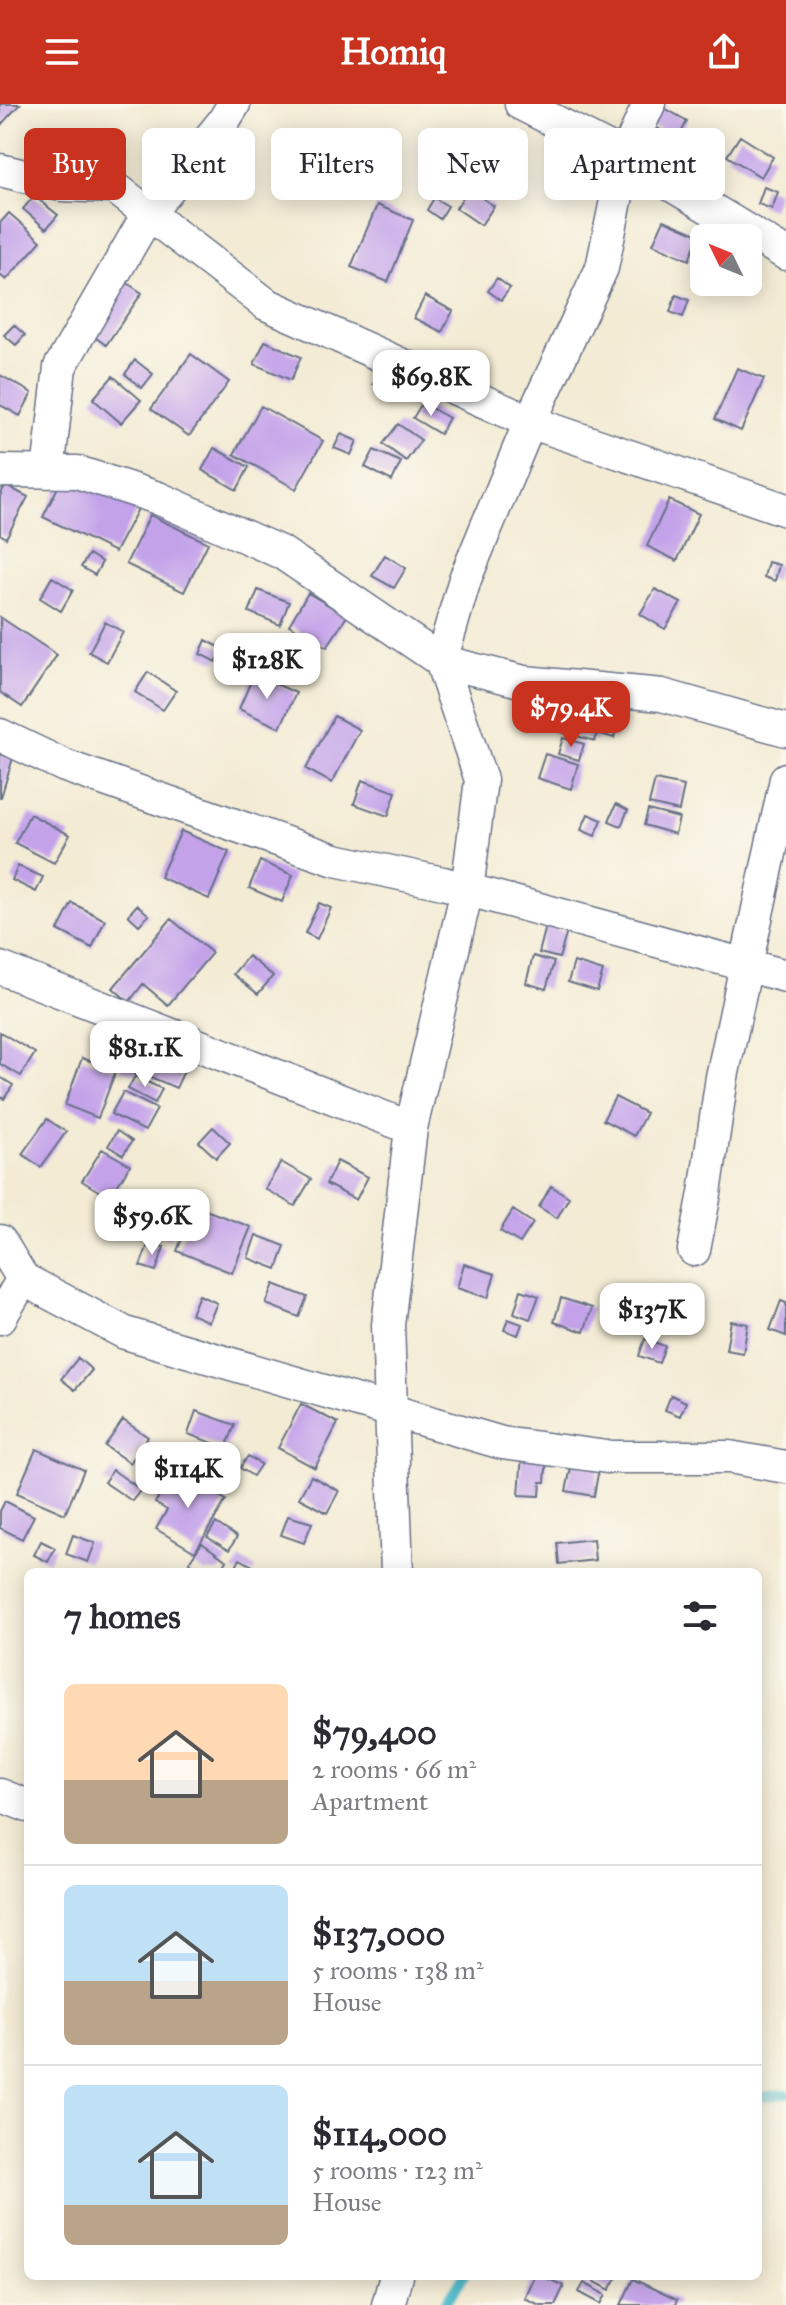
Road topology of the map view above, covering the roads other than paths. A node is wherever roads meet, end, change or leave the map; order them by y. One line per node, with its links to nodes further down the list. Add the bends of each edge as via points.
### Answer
1 (234, 104): 9 (street)
2 (521, 104): 4 (street)
3 (649, 104): 5 (street)
4 (568, 128)
5 (638, 128)
6 (0, 170): 9 (street, via 61,185 114,187)
7 (616, 200): 11 (street, via 602,268)
8 (696, 200): 10 (street)
9 (148, 214): 11 (street, via 266,304); 13 (street, via 60,367)
10 (786, 254)
11 (530, 422): 14 (street); 15 (street, via 465,579)
12 (0, 471): 13 (street)
13 (48, 472): 15 (street, via 77,472 158,498 282,553)
14 (786, 510)
15 (441, 661): 16 (street, via 524,682 662,695); 19 (street, via 481,780)
16 (786, 730)
17 (0, 735): 19 (street, via 65,766 335,860)
18 (786, 779): 20 (street)
19 (467, 890): 20 (street); 23 (street)
20 (747, 965): 22 (street); 25 (street, via 722,1077)
21 (0, 968): 23 (street)
22 (786, 976)
23 (411, 1128): 28 (street, via 388,1325)
24 (0, 1241): 26 (street)
25 (694, 1250)
26 (23, 1279): 27 (street); 28 (street, via 125,1333)
27 (0, 1318)
28 (392, 1410): 29 (street, via 502,1443 607,1457 729,1457); 30 (street)
29 (786, 1467)
30 (397, 1568)
31 (0, 1795): 32 (street)
32 (24, 1804)
33 (395, 2280): 34 (street)
34 (388, 2305)

